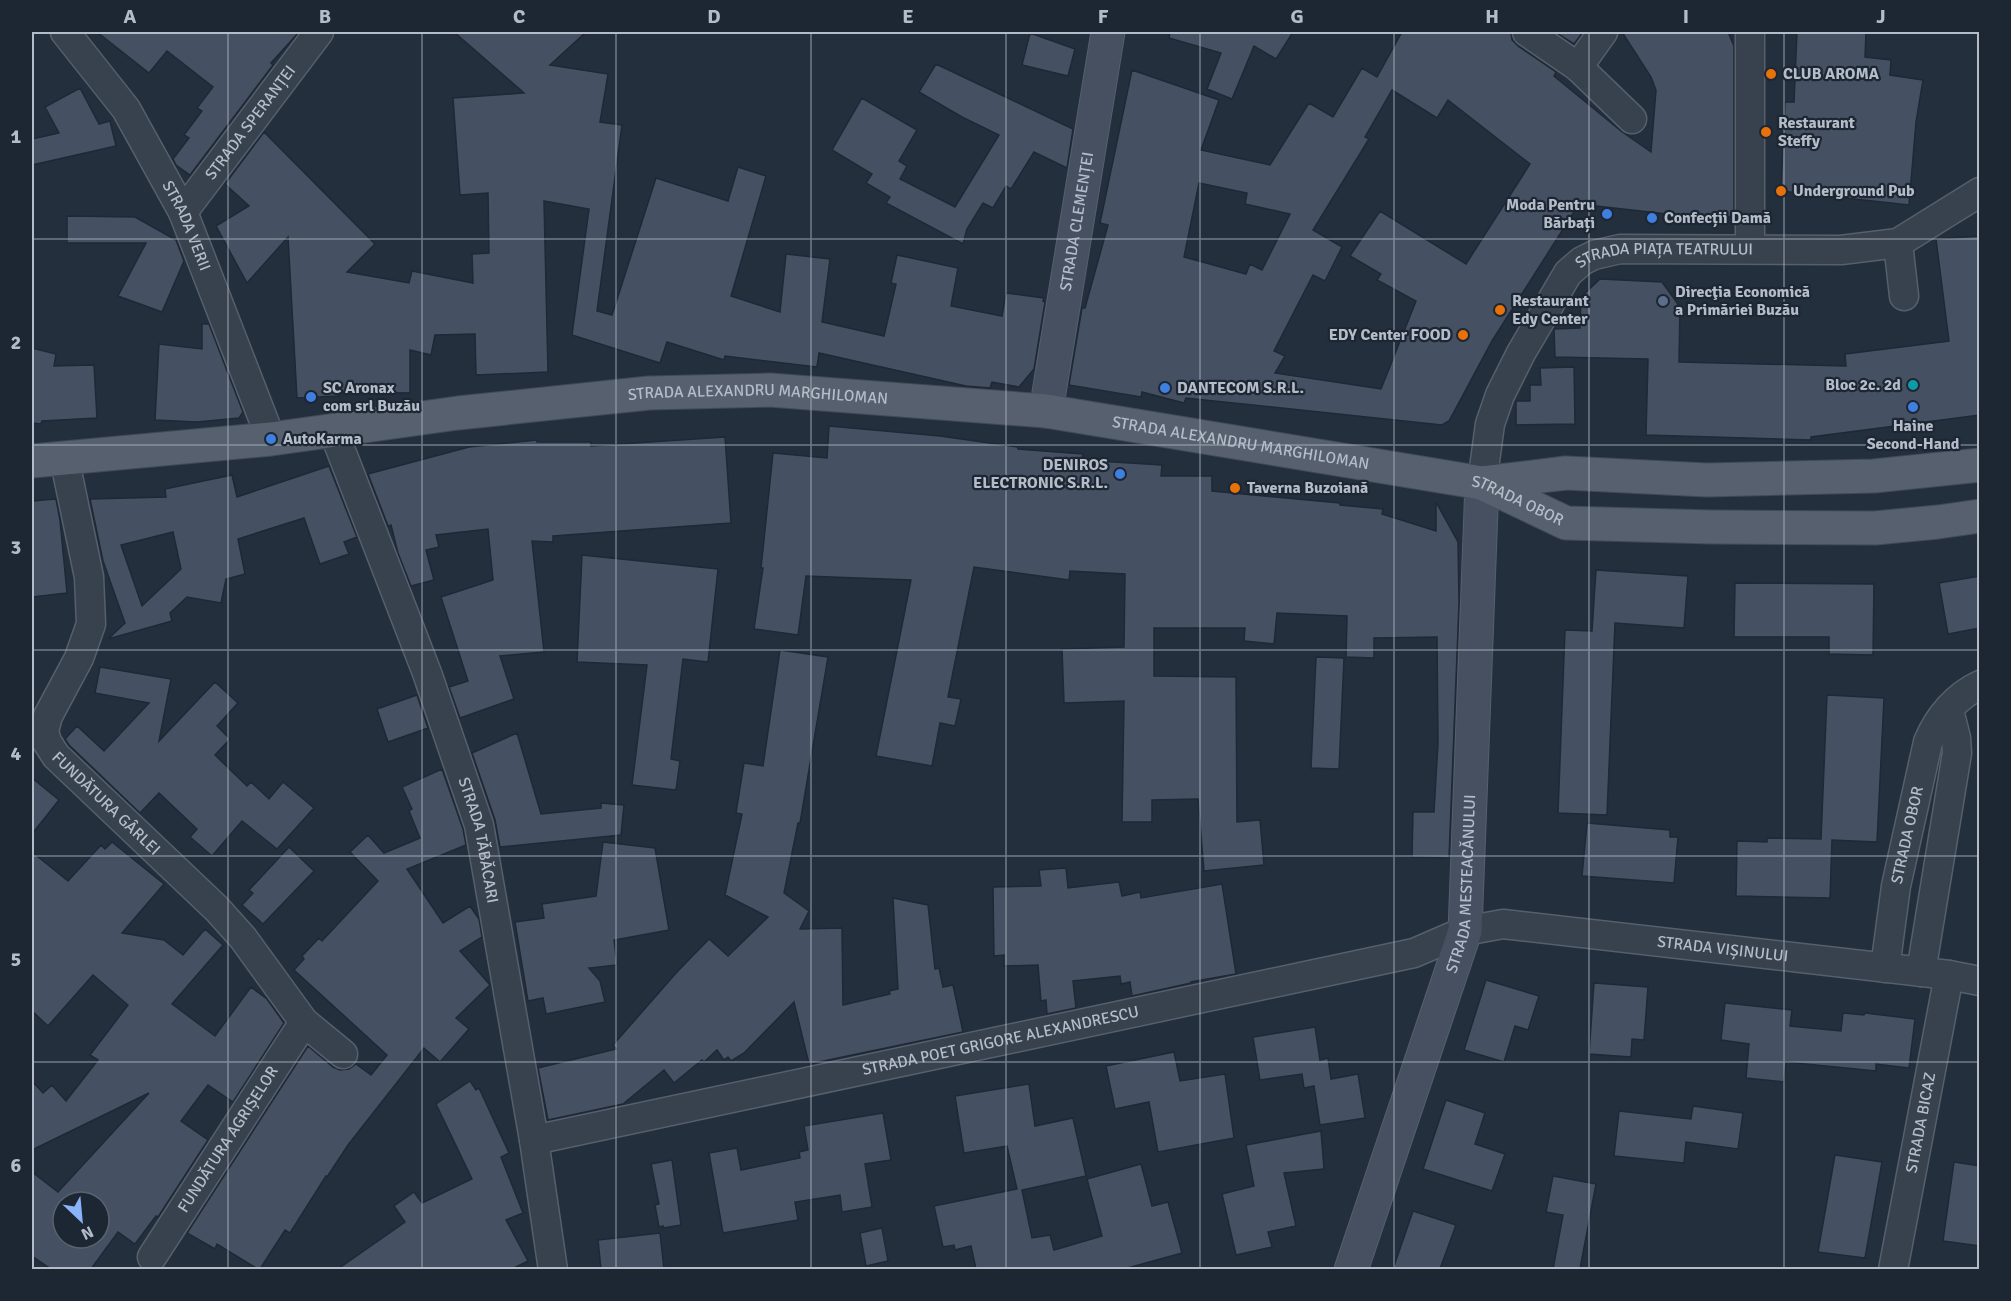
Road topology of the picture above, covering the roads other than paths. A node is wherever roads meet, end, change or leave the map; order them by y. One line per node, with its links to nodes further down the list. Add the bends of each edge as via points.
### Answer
1 (66, 32): 10 (street, STRADA VERII, via 126,109)
2 (319, 32): 10 (street, STRADA SPERANȚEI)
3 (1108, 32): 14 (main road, STRADA CLEMENȚEI)
4 (1527, 32): 7 (street)
5 (1603, 32): 7 (street)
6 (1750, 32): 12 (street)
7 (1578, 67): 8 (street)
8 (1632, 119)
9 (1980, 192): 11 (street, STRADA PIAȚA TEATRULUI)
10 (183, 213): 16 (street, STRADA VERII)
11 (1898, 243): 12 (street, STRADA PIAȚA TEATRULUI, via 1841,250); 13 (street)
12 (1750, 248): 20 (street, STRADA PIAȚA TEATRULUI, via 1620,249 1594,255 1568,273 1500,395 1490,424)
13 (1904, 296)
14 (1046, 411): 15 (main road, STRADA ALEXANDRU MARGHILOMAN, via 770,390 649,393); 20 (main road, STRADA ALEXANDRU MARGHILOMAN)
15 (333, 430): 16 (main road, STRADA ALEXANDRU MARGHILOMAN); 31 (street, STRADA TĂBĂCARI, via 427,673 478,825)
16 (272, 439): 17 (main road, STRADA ALEXANDRU MARGHILOMAN)
17 (64, 457): 18 (main road, STRADA ALEXANDRU MARGHILOMAN); 29 (street, FUNDĂTURA GÂRLEI, via 89,577 91,624 79,658 48,716 46,742 56,756 217,909)
18 (32, 461)
19 (1980, 465): 20 (main road, STRADA OBOR, via 1874,476 1707,480 1566,473)
20 (1482, 483): 21 (main road, STRADA OBOR, via 1566,523 1875,528); 24 (main road, STRADA MESTEACĂNULUI)
21 (1980, 516)
22 (1980, 685): 23 (street, STRADA OBOR, via 1960,696)
23 (1949, 710): 25 (street, STRADA OBOR, via 1935,725 1928,742 1896,886); 26 (street, STRADA OBOR, via 1957,753)
24 (1465, 931): 25 (street, STRADA VIȘINULUI, via 1503,924); 31 (street, STRADA POET GRIGORE ALEXANDRESCU, via 1414,953); 34 (main road, STRADA MESTEACĂNULUI)
25 (1885, 968): 26 (street, STRADA VIȘINULUI)
26 (1921, 972): 27 (street, STRADA VIȘINULUI)
27 (1949, 975): 28 (street, STRADA VIȘINULUI); 35 (street, STRADA BICAZ)
28 (1980, 981)
29 (304, 1022): 30 (street, FUNDĂTURA GÂRLEI); 32 (street, FUNDĂTURA AGRIȘELOR)
30 (343, 1054)
31 (534, 1140): 33 (street, STRADA TĂBĂCARI)
32 (152, 1257)
33 (553, 1269)
34 (1351, 1269)
35 (1893, 1269)

